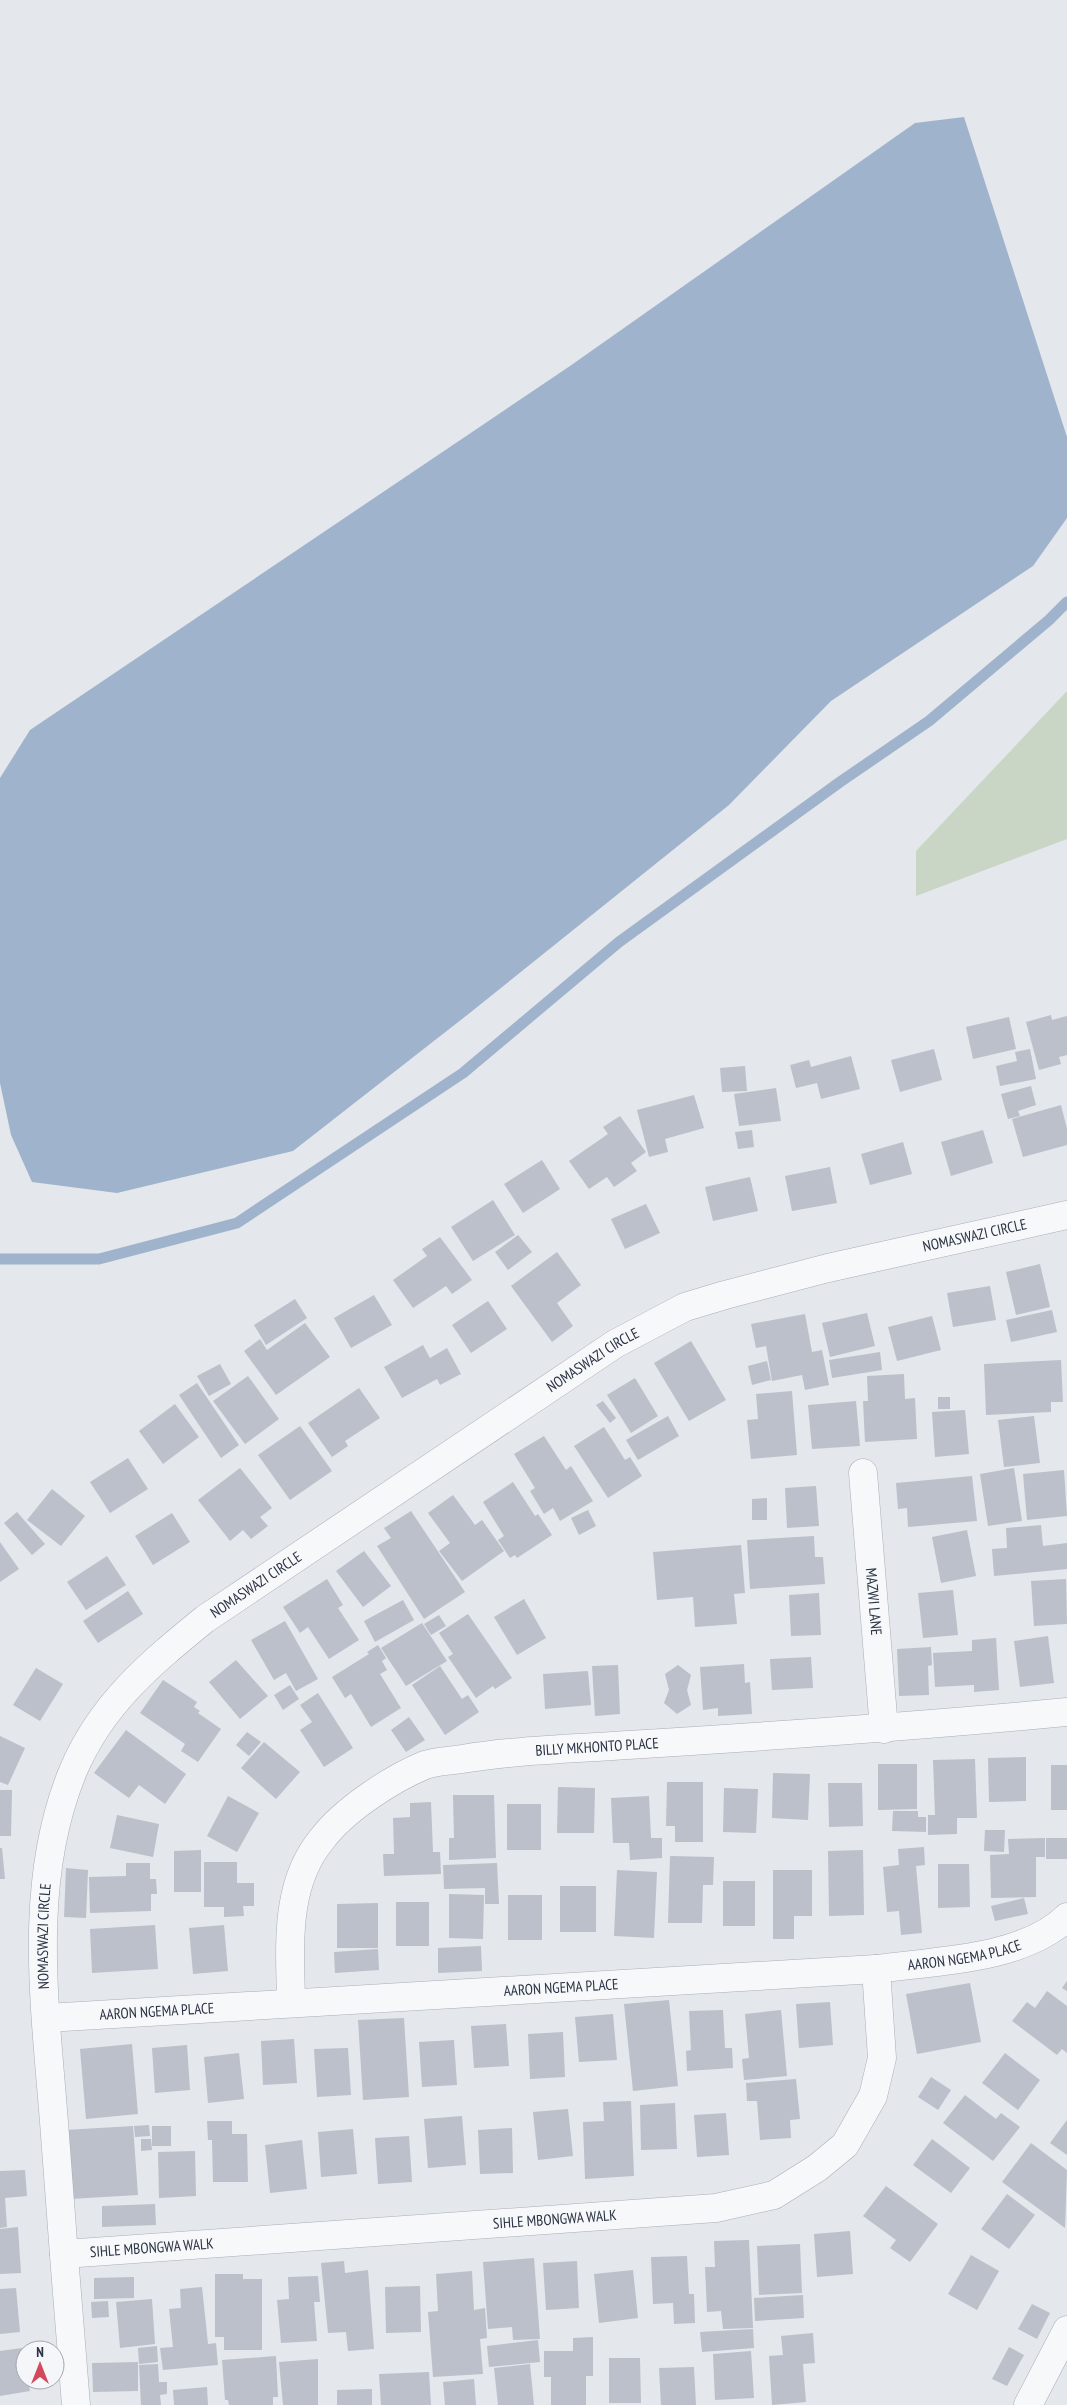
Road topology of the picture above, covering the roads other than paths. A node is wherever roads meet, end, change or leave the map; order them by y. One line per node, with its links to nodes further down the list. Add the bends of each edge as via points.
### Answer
1 (1067, 1215): 8 (street, NOMASWAZI CIRCLE, via 828,1268 685,1307 616,1344 205,1619 148,1665 122,1692 99,1724 74,1769 58,1814 47,1867 42,1934)
2 (863, 1473): 4 (street, MAZWI LANE)
3 (1067, 1712): 4 (street, BILLY MKHONTO PLACE)
4 (884, 1729): 7 (street, BILLY MKHONTO PLACE, via 522,1752 427,1764 383,1786 354,1809 322,1838 305,1864 291,1908)
5 (1067, 1917): 6 (street, AARON NGEMA PLACE, via 1059,1925 1022,1945 992,1953)
6 (876, 1969): 7 (street, AARON NGEMA PLACE); 9 (street, SIHLE MBONGWA WALK, via 882,2058 873,2096 845,2145 774,2195 716,2208)
7 (291, 2002): 8 (street, AARON NGEMA PLACE)
8 (46, 2018): 9 (street, NOMASWAZI CIRCLE)
9 (64, 2254): 11 (street, NOMASWAZI CIRCLE)
10 (1067, 2330): 12 (street)
11 (76, 2405)
12 (1028, 2405)

